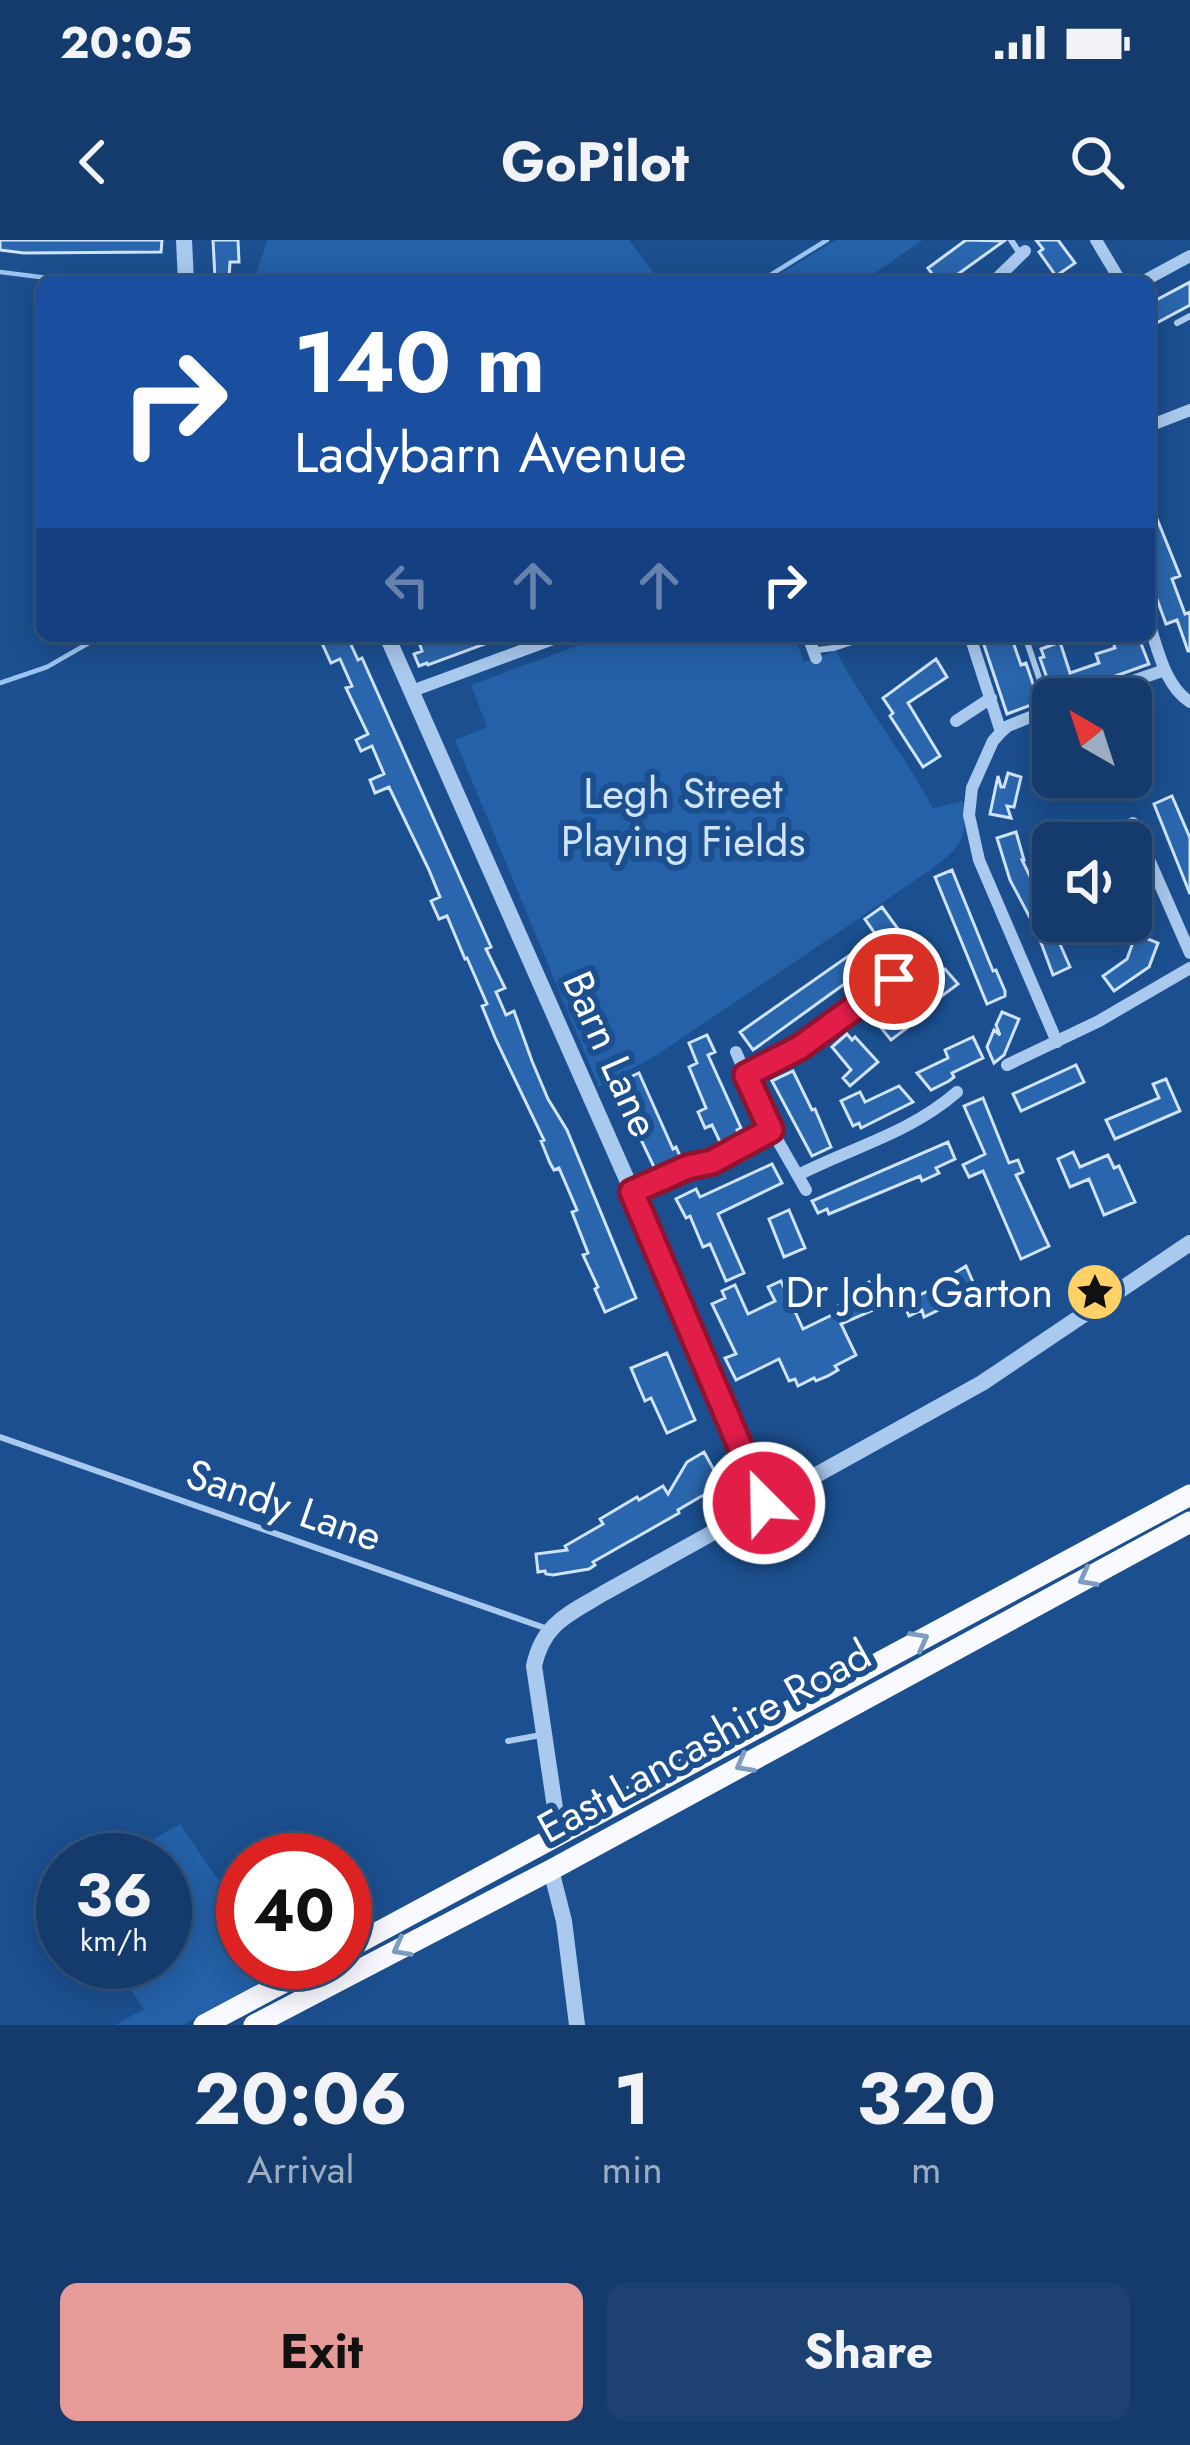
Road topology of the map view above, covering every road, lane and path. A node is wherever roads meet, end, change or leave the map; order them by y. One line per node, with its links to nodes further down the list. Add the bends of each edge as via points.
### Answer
1 (184, 240): 6 (street)
2 (1011, 240): 4 (lane)
3 (1096, 240): 8 (street)
4 (1023, 253): 7 (street)
5 (1190, 256): 9 (street)
6 (186, 276)
7 (999, 276)
8 (1117, 276)
9 (1153, 276)
10 (1190, 316): 11 (lane)
11 (1177, 323)
12 (1190, 410): 13 (street)
13 (1155, 424)
14 (1155, 641): 22 (street)
15 (390, 642): 25 (street, Barn Lane)
16 (545, 642): 25 (street)
17 (810, 642): 21 (street)
18 (852, 642): 21 (lane)
19 (972, 642): 26 (street)
20 (1027, 642): 23 (lane)
21 (814, 654)
22 (1165, 670): 24 (street); 27 (street)
23 (1040, 678)
24 (1142, 678)
25 (412, 691): 47 (street, Barn Lane)
26 (992, 698): 29 (street); 30 (street)
27 (1190, 702)
28 (1032, 717): 30 (street)
29 (956, 721)
30 (1001, 732): 37 (street, via 972,788 971,828)
31 (1152, 866): 32 (street)
32 (1190, 952)
33 (885, 965): 36 (street)
34 (914, 965): 36 (street)
35 (1190, 968): 37 (street)
36 (894, 979): 40 (street, via 799,1048)
37 (1057, 1042): 39 (street)
38 (736, 1052): 40 (street)
39 (1007, 1065)
40 (746, 1075): 44 (street)
41 (957, 1092): 42 (street)
42 (938, 1109): 43 (street); 45 (street)
43 (949, 1122)
44 (771, 1130): 45 (street); 47 (street)
45 (798, 1175): 46 (street)
46 (806, 1190)
47 (632, 1192): 51 (street, Barn Lane)
48 (1190, 1244): 51 (street, via 982,1383)
49 (0, 1437): 53 (lane, Sandy Lane)
50 (1190, 1495): 56 (highway, East Lancashire Road, one-way to 50)
51 (764, 1503): 53 (street)
52 (1190, 1522): 57 (highway, East Lancashire Road, one-way to 57)
53 (548, 1630): 54 (street, via 534,1666)
54 (544, 1734): 55 (lane); 56 (street)
55 (508, 1742)
56 (559, 1835): 58 (highway, East Lancashire Road)
57 (551, 1870): 61 (highway, East Lancashire Road, one-way to 61); 62 (street)
58 (372, 1935)
59 (271, 1989): 60 (highway)
60 (204, 2025)
61 (254, 2025)
62 (577, 2025)

